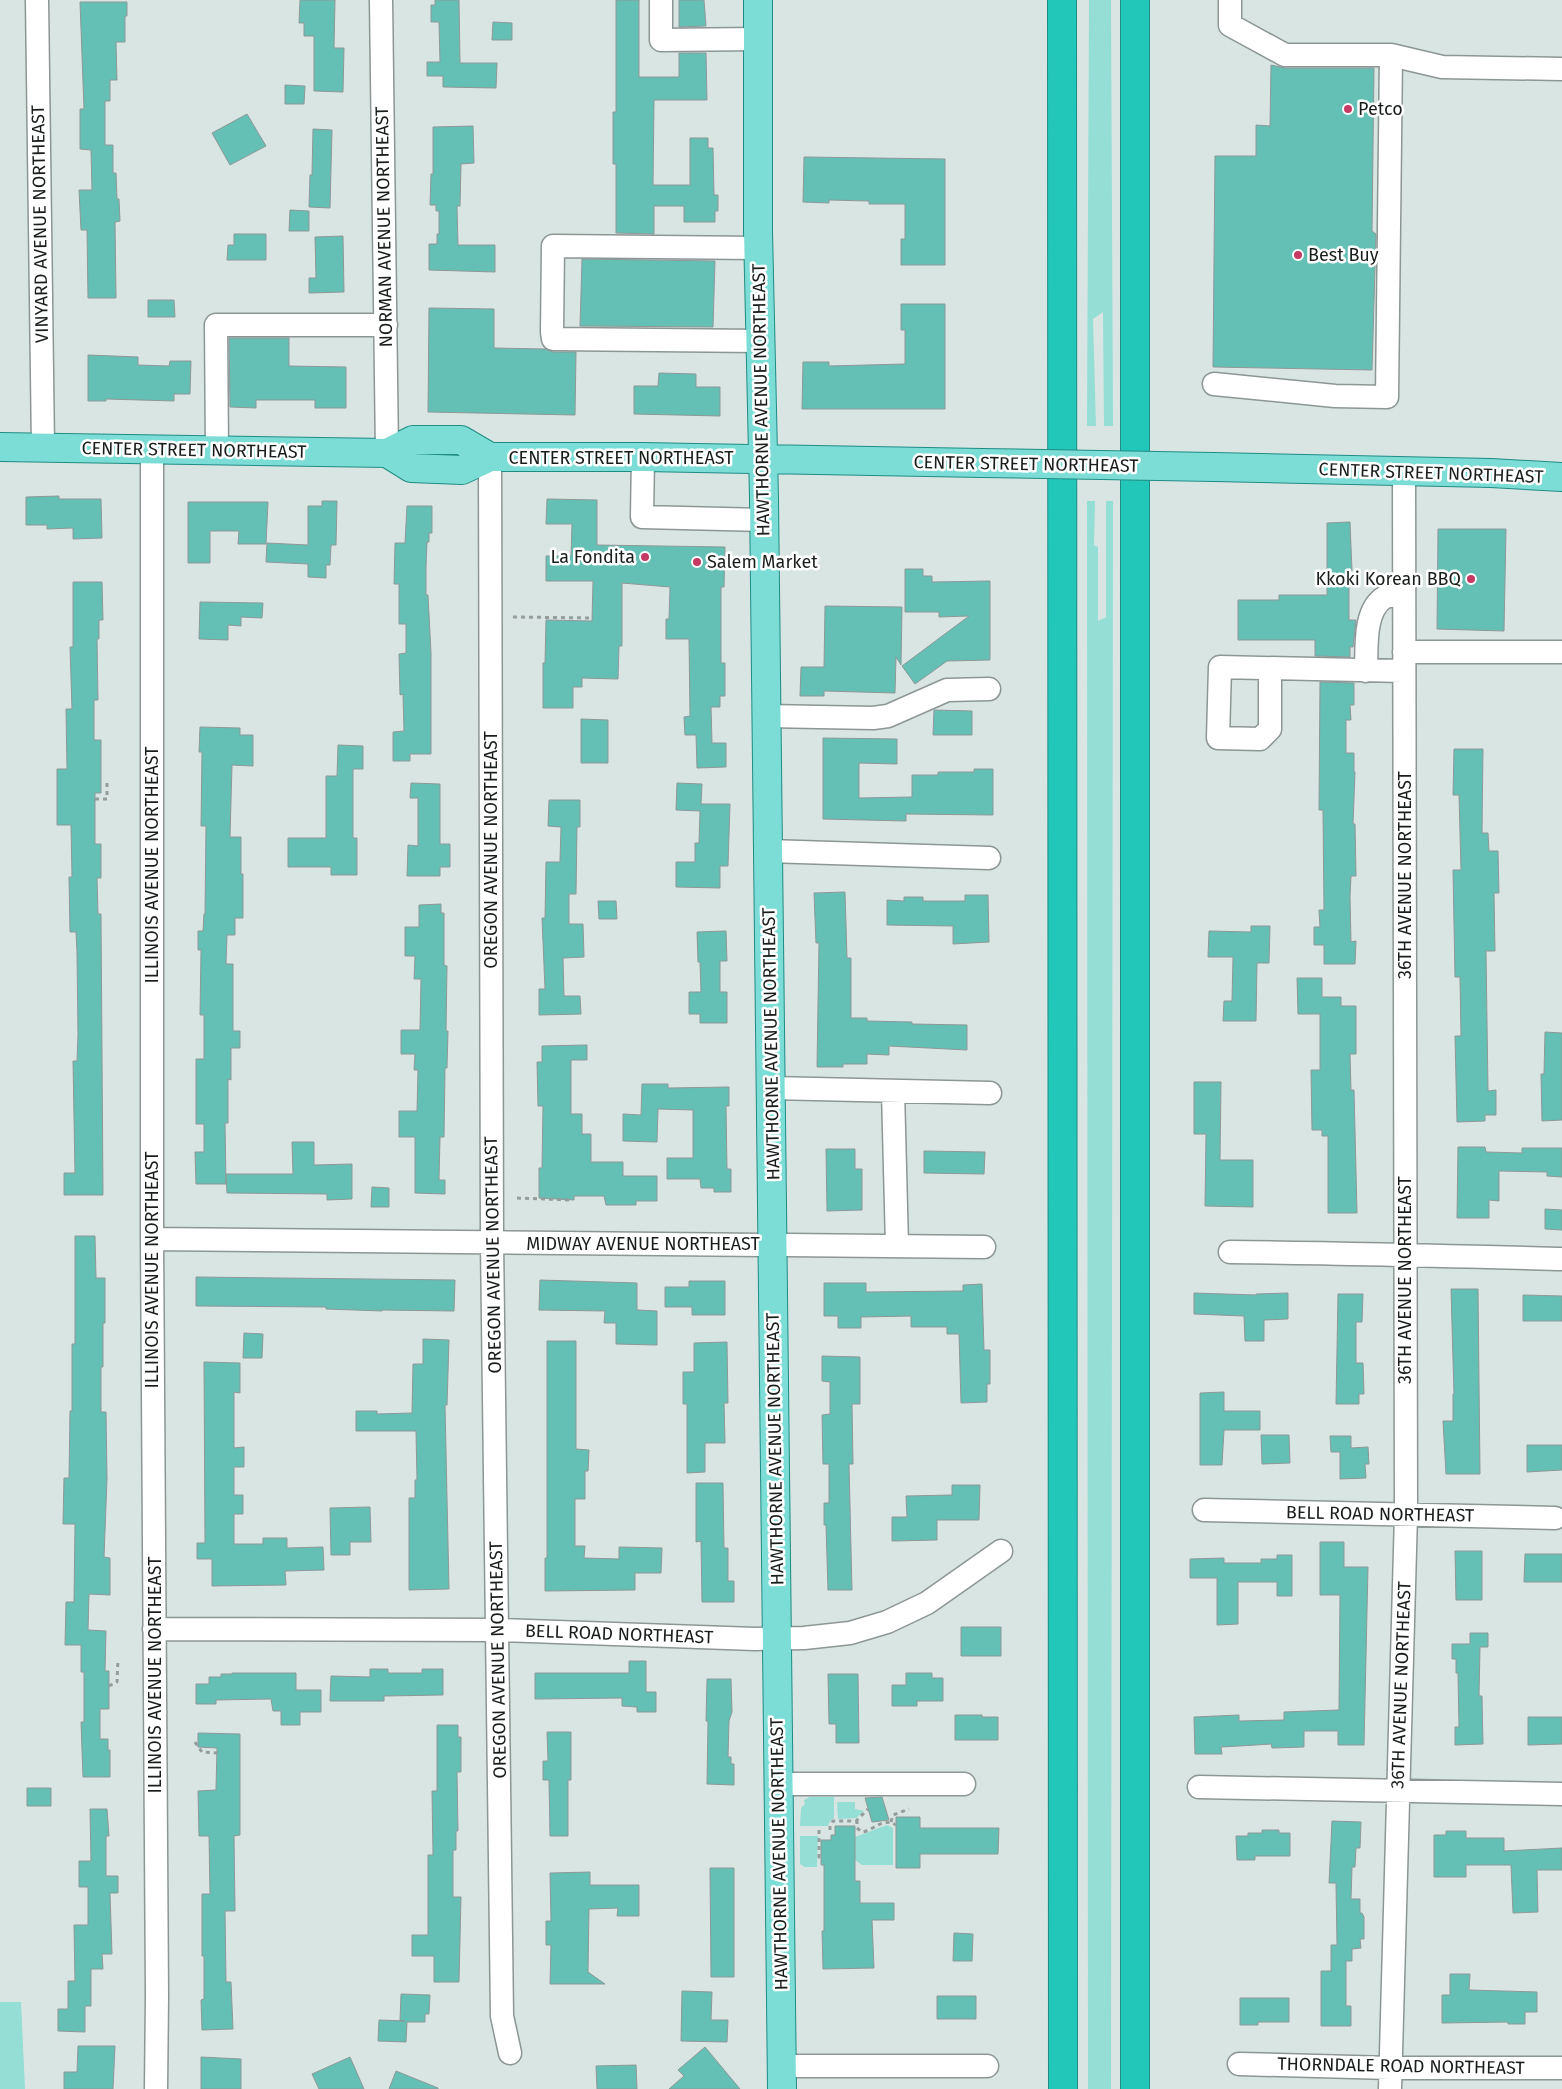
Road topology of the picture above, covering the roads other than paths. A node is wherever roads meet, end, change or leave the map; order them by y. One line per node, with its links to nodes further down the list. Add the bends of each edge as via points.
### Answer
1 (37, 0): 16 (street, VINYARD AVENUE NORTHEAST)
2 (381, 0): 12 (street, NORMAN AVENUE NORTHEAST)
3 (661, 0): 8 (street, via 661,40)
4 (758, 0): 8 (main road, HAWTHORNE AVENUE NORTHEAST)
5 (1062, 0): 65 (highway)
6 (1135, 0): 66 (highway)
7 (1230, 0): 9 (street, via 1230,25 1286,55)
8 (758, 39): 11 (main road, HAWTHORNE AVENUE NORTHEAST)
9 (1391, 55): 10 (street, via 1442,67); 14 (street, via 1387,397 1335,396)
10 (1562, 69)
11 (758, 248): 13 (main road, HAWTHORNE AVENUE NORTHEAST); 13 (street, via 552,246 552,332 553,339)
12 (386, 326): 18 (street, via 216,325); 19 (street, NORMAN AVENUE NORTHEAST)
13 (760, 341): 22 (main road, HAWTHORNE AVENUE NORTHEAST)
14 (1214, 384)
15 (0, 447): 16 (main road, CENTER STREET NORTHEAST)
16 (43, 448): 17 (main road, CENTER STREET NORTHEAST)
17 (152, 450): 18 (main road, CENTER STREET NORTHEAST); 38 (street, ILLINOIS AVENUE NORTHEAST)
18 (217, 452): 19 (main road, CENTER STREET NORTHEAST)
19 (387, 453): 20 (main road, CENTER STREET NORTHEAST, via 411,468 462,470)
20 (490, 457): 21 (main road, CENTER STREET NORTHEAST); 39 (street, OREGON AVENUE NORTHEAST)
21 (643, 457): 22 (main road, CENTER STREET NORTHEAST); 25 (street, via 642,517)
22 (763, 459): 23 (main road, CENTER STREET NORTHEAST, bridge); 25 (main road, HAWTHORNE AVENUE NORTHEAST)
23 (1404, 471): 24 (main road, CENTER STREET NORTHEAST); 26 (street, 36TH AVENUE NORTHEAST)
24 (1562, 477)
25 (764, 520): 32 (main road, HAWTHORNE AVENUE NORTHEAST)
26 (1404, 596): 28 (street, 36TH AVENUE NORTHEAST); 30 (street, via 1387,596 1376,605 1369,625)
27 (1562, 652): 28 (street)
28 (1404, 661): 30 (street); 44 (street, 36TH AVENUE NORTHEAST)
29 (1270, 669): 29 (street, via 1220,667 1218,738 1260,739 1270,729); 30 (street)
30 (1366, 671)
31 (988, 689): 32 (street, via 947,690 888,716 873,718)
32 (766, 716): 33 (main road, HAWTHORNE AVENUE NORTHEAST)
33 (768, 851): 34 (street); 35 (main road, HAWTHORNE AVENUE NORTHEAST)
34 (989, 858)
35 (771, 1088): 36 (street); 40 (main road, HAWTHORNE AVENUE NORTHEAST)
36 (894, 1091): 37 (street); 41 (street)
37 (990, 1093)
38 (152, 1239): 39 (street, MIDWAY AVENUE NORTHEAST); 50 (street, ILLINOIS AVENUE NORTHEAST)
39 (492, 1242): 40 (street, MIDWAY AVENUE NORTHEAST); 51 (street, OREGON AVENUE NORTHEAST)
40 (773, 1245): 41 (street, MIDWAY AVENUE NORTHEAST); 52 (main road, HAWTHORNE AVENUE NORTHEAST)
41 (898, 1246): 42 (street, MIDWAY AVENUE NORTHEAST)
42 (984, 1247)
43 (1230, 1252): 44 (street)
44 (1405, 1254): 45 (street); 47 (street, 36TH AVENUE NORTHEAST)
45 (1562, 1259)
46 (1204, 1510): 47 (street, BELL ROAD NORTHEAST)
47 (1406, 1514): 48 (street, BELL ROAD NORTHEAST); 56 (street, 36TH AVENUE NORTHEAST)
48 (1555, 1518)
49 (1001, 1552): 52 (street, BELL ROAD NORTHEAST, via 927,1603 887,1622 850,1633)
50 (154, 1629): 51 (street, BELL ROAD NORTHEAST); 64 (street, ILLINOIS AVENUE NORTHEAST)
51 (498, 1630): 52 (street, BELL ROAD NORTHEAST); 58 (street, OREGON AVENUE NORTHEAST, via 502,2016)
52 (777, 1639): 53 (main road, HAWTHORNE AVENUE NORTHEAST)
53 (778, 1784): 54 (street); 62 (main road, HAWTHORNE AVENUE NORTHEAST)
54 (964, 1784)
55 (1199, 1787): 56 (street)
56 (1398, 1791): 57 (street); 63 (street, 36TH AVENUE NORTHEAST)
57 (1562, 1794)
58 (510, 2053)
59 (1239, 2064): 63 (street, THORNDALE ROAD NORTHEAST)
60 (986, 2066): 62 (street)
61 (1562, 2068): 63 (street, THORNDALE ROAD NORTHEAST)
62 (782, 2077)
63 (1390, 2078)
64 (156, 2089)
65 (1062, 2089)
66 (1135, 2089)

